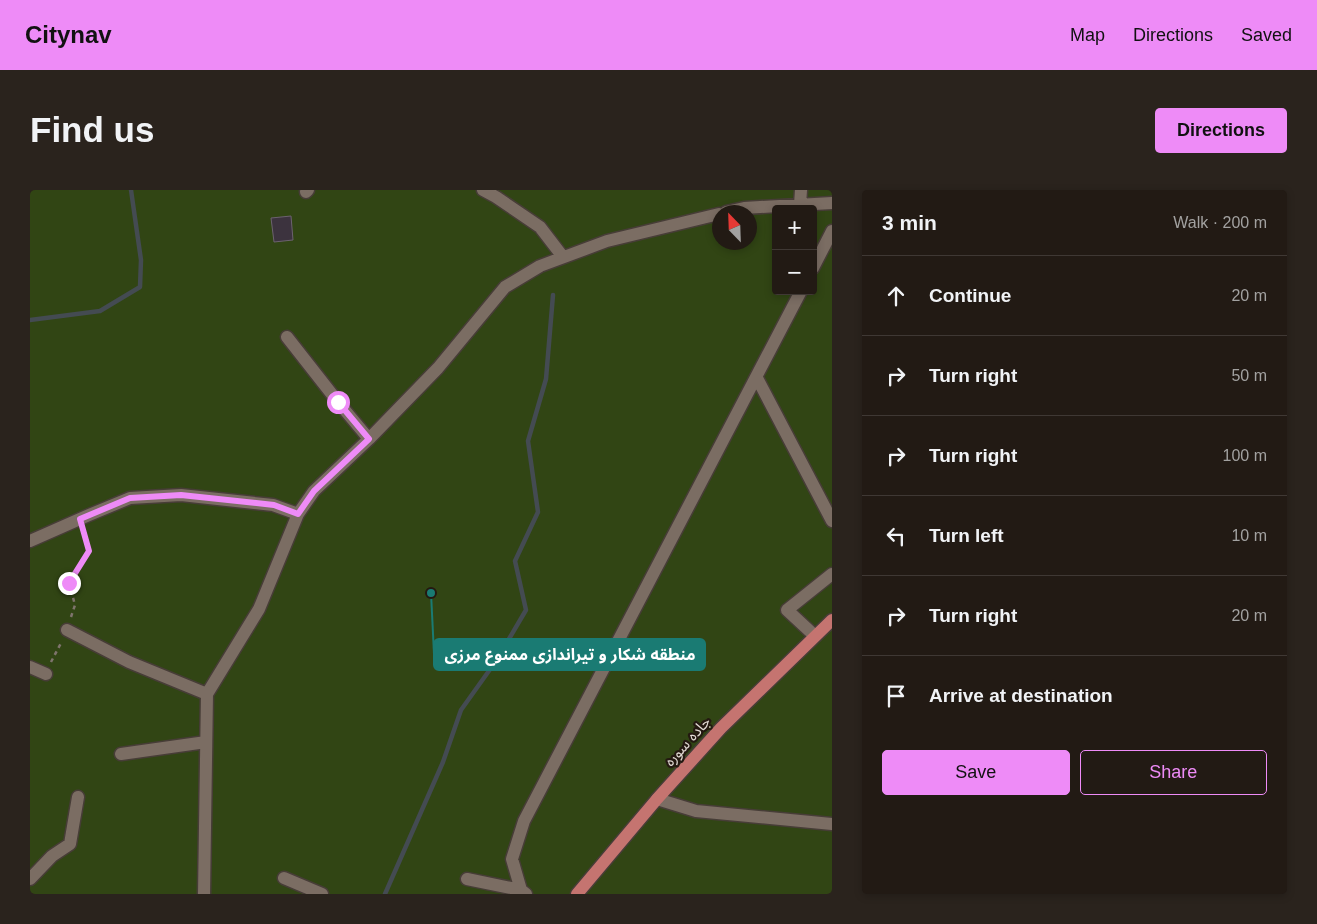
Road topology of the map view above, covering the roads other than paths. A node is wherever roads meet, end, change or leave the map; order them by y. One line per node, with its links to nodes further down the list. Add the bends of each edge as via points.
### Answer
1 (483, 190): 9 (street, via 540,227)
2 (801, 190): 4 (street)
3 (832, 203): 4 (street)
4 (800, 205)
5 (772, 206): 6 (street)
6 (757, 207)
7 (712, 216): 9 (street, via 607,240)
8 (832, 231): 10 (street)
9 (563, 257): 14 (street, via 540,266 505,287 438,368)
10 (817, 260)
11 (799, 295): 13 (street)
12 (287, 337): 14 (street)
13 (757, 378): 16 (street); 33 (street, via 524,821 512,859)
14 (369, 439): 15 (street, via 314,491)
15 (298, 514): 17 (street, via 274,505 181,495 130,498); 24 (street, via 259,609)
16 (832, 521)
17 (30, 541)
18 (832, 574): 21 (street, via 787,610)
19 (832, 620): 21 (main road, جاده سوره)
20 (67, 630): 24 (street, via 129,662)
21 (815, 636): 28 (main road, جاده سوره, via 721,728)
22 (30, 667): 23 (street)
23 (46, 674)
24 (207, 694): 25 (street)
25 (206, 742): 26 (street); 34 (street)
26 (121, 754)
27 (78, 796): 31 (street, via 70,844 52,856)
28 (656, 799): 29 (street, via 696,812); 36 (main road, جاده سوره)
29 (832, 824)
30 (284, 878): 35 (street)
31 (30, 879)
32 (466, 879): 33 (street)
33 (523, 892)
34 (204, 894)
35 (322, 894)
36 (577, 894)

